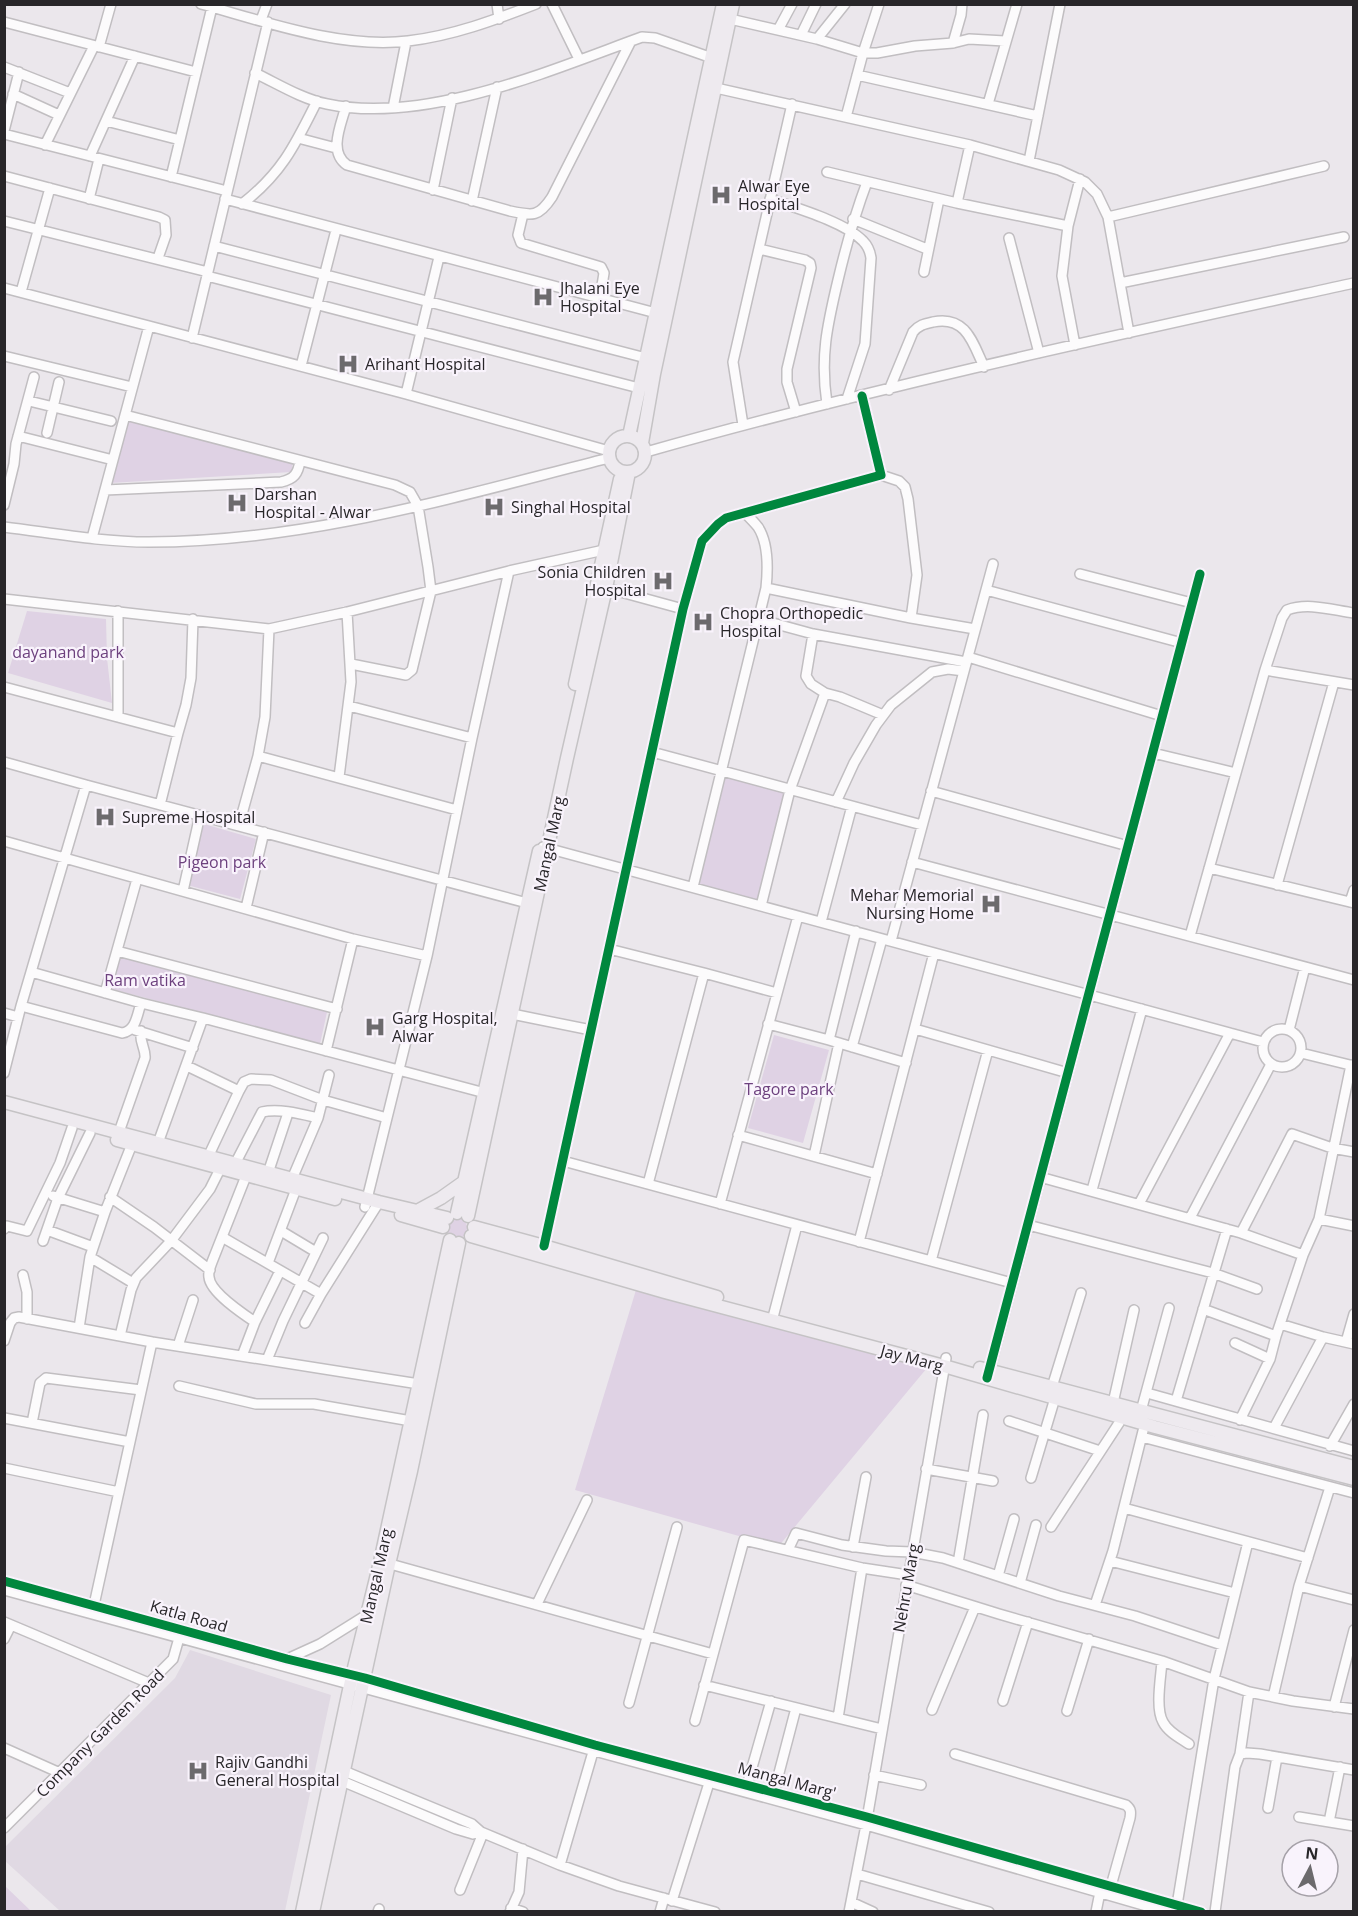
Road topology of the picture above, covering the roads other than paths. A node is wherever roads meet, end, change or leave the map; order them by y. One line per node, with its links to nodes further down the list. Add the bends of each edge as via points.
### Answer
1 (111, 4): 29 (street)
2 (201, 4): 16 (street)
3 (267, 4): 20 (street)
4 (497, 4): 18 (street)
5 (536, 4): 18 (street)
6 (552, 4): 33 (street)
7 (723, 4): 32 (main road)
8 (733, 4): 19 (main road)
9 (792, 4): 22 (street)
10 (816, 4): 23 (street)
11 (845, 4): 24 (street)
12 (879, 4): 30 (street)
13 (962, 4): 28 (street)
14 (1017, 4): 26 (street)
15 (1060, 4): 50 (street)
16 (212, 7): 17 (street); 36 (street)
17 (228, 8): 20 (street)
18 (499, 19): 27 (street)
19 (730, 19): 22 (street); 40 (main road)
20 (264, 21): 27 (street, via 346,39); 37 (street)
21 (4, 22): 29 (street)
22 (778, 30): 23 (street)
23 (801, 35): 24 (street)
24 (817, 39): 30 (street)
25 (631, 41): 32 (street, via 655,38); 33 (street); 76 (street, via 552,197 540,213)
26 (1005, 41): 28 (street, via 969,39); 46 (street)
27 (406, 42): 48 (street)
28 (953, 43): 30 (street)
29 (96, 46): 31 (street); 41 (street)
30 (862, 53): 38 (street)
31 (135, 56): 36 (street); 52 (street)
32 (712, 58): 101 (main road)
33 (579, 59): 39 (street)
34 (4, 67): 35 (street)
35 (19, 72): 41 (street); 42 (street)
36 (196, 72): 55 (street)
37 (255, 73): 44 (street); 69 (street)
38 (857, 75): 46 (street); 51 (street)
39 (497, 87): 43 (street); 73 (street)
40 (716, 88): 45 (street); 130 (main road, via 654,374)
41 (70, 93): 49 (street)
42 (13, 94): 49 (street); 53 (street)
43 (452, 98): 48 (street); 68 (street)
44 (317, 101): 47 (street); 54 (street)
45 (792, 104): 51 (street); 71 (street)
46 (988, 104): 50 (street)
47 (345, 106): 48 (street); 58 (street)
48 (393, 108)
49 (59, 115): 56 (street)
50 (1038, 116): 60 (street)
51 (846, 117): 57 (street)
52 (106, 121): 55 (street); 59 (street)
53 (4, 133): 56 (street)
54 (298, 138): 58 (street); 75 (street, via 278,171)
55 (180, 140): 64 (street)
56 (45, 145): 59 (street)
57 (970, 145): 60 (street); 74 (street)
58 (336, 148): 68 (street, via 347,165)
59 (95, 157): 64 (street); 70 (street)
60 (1029, 161): 65 (street)
61 (1324, 166): 77 (street)
62 (827, 172): 66 (street)
63 (4, 176): 67 (street)
64 (171, 177): 69 (street)
65 (1080, 179): 77 (street, via 1097,194); 80 (street)
66 (867, 182): 72 (street); 78 (street)
67 (50, 188): 70 (street); 81 (street)
68 (433, 189): 73 (street)
69 (226, 195): 75 (street); 86 (street)
70 (89, 199): 90 (street, via 165,220 166,235)
71 (770, 199): 83 (street); 87 (street)
72 (939, 199): 74 (street); 88 (street)
73 (472, 201): 76 (street)
74 (957, 203): 80 (street)
75 (242, 204): 82 (street)
76 (523, 214): 98 (street, via 518,236 521,243 601,267 604,273)
77 (1108, 217): 95 (street)
78 (853, 219): 83 (street); 88 (street)
79 (4, 221): 81 (street)
80 (1068, 226): 106 (street, via 1062,276)
81 (39, 229): 90 (street); 97 (street)
82 (336, 230): 89 (street); 93 (street)
83 (850, 231): 119 (street, via 863,240 871,258 865,344); 121 (street, via 826,333)
84 (1344, 237): 95 (street)
85 (1008, 238): 107 (street)
86 (214, 246): 92 (street); 93 (street)
87 (759, 249): 123 (street, via 810,263 787,369 786,382); 126 (street, via 733,362)
88 (927, 249): 91 (street)
89 (439, 257): 98 (street); 99 (street)
90 (158, 258): 92 (street)
91 (924, 272)
92 (207, 274): 100 (street); 105 (street)
93 (324, 276): 99 (street); 100 (street)
94 (1353, 282): 104 (street)
95 (1120, 283): 104 (street)
96 (6, 291): 97 (street)
97 (21, 292): 102 (street)
98 (600, 298): 101 (street)
99 (428, 302): 103 (street); 109 (street)
100 (317, 305): 103 (street); 110 (street)
101 (656, 314): 109 (main road)
102 (149, 326): 105 (street); 114 (street)
103 (421, 332): 115 (street); 117 (street)
104 (1129, 333): 106 (street)
105 (192, 338): 110 (street)
106 (1075, 345): 107 (street)
107 (1039, 353): 111 (street)
108 (4, 356): 114 (street)
109 (646, 358): 115 (main road)
110 (301, 366): 117 (street)
111 (984, 367): 116 (street); 116 (street, via 963,327 940,320 920,324)
112 (34, 377): 120 (street)
113 (59, 382): 122 (street)
114 (132, 387): 124 (street)
115 (639, 388): 129 (main road)
116 (888, 390): 118 (street)
117 (406, 394): 132 (street)
118 (862, 396): 119 (street); 136 (street)
119 (848, 399): 121 (street)
120 (29, 401): 122 (street); 128 (street)
121 (827, 404): 123 (street)
122 (53, 407): 125 (street); 127 (street)
123 (796, 412): 126 (street)
124 (125, 415): 133 (street); 134 (street)
125 (111, 422)
126 (743, 424): 130 (street)
127 (47, 433)
128 (18, 436): 131 (street); 133 (street)
129 (629, 436): 130 (main road); 132 (main road, via 616,440)
130 (644, 448): 135 (main road, via 642,465 638,470)
131 (9, 452): 138 (street, via 14,464)
132 (609, 454): 135 (main road, via 614,467); 139 (street)
133 (113, 460): 137 (street)
134 (300, 461): 137 (street, via 296,476 281,482); 139 (street, via 405,489)
135 (625, 472): 143 (main road, Mangal Marg); 148 (main road, Mangal Marg)
136 (881, 475): 140 (street); 158 (street, via 899,481 908,499 918,575)
137 (105, 490): 142 (street)
138 (4, 505)
139 (418, 506): 142 (street, via 298,531 248,537 151,542); 151 (street)
140 (745, 513): 149 (street, via 758,528 764,546); 154 (street, via 726,518 702,541)
141 (4, 527): 142 (street)
142 (92, 538)
143 (604, 550): 145 (street); 198 (main road, Mangal Marg)
144 (993, 564): 150 (street)
145 (509, 571): 151 (street); 177 (street)
146 (1080, 574): 153 (street)
147 (1200, 574): 153 (street)
148 (606, 588): 154 (street); 198 (main road, Mangal Marg)
149 (766, 588): 158 (street); 160 (street)
150 (986, 590): 162 (street); 164 (street)
151 (431, 591): 156 (street); 165 (street, via 410,674)
152 (4, 599): 155 (street)
153 (1192, 603): 164 (street)
154 (683, 609): 178 (street)
155 (118, 611): 159 (street); 175 (street)
156 (347, 612): 161 (street); 165 (street)
157 (1353, 614): 167 (street, via 1310,606 1287,610)
158 (910, 618): 162 (street)
159 (193, 619): 161 (street); 176 (street, via 191,678)
160 (758, 619): 163 (street); 182 (street)
161 (269, 628): 180 (street, via 266,706)
162 (975, 629): 166 (street)
163 (813, 634): 166 (street); 171 (street, via 806,676)
164 (1182, 643): 174 (street)
165 (351, 664): 172 (street)
166 (966, 664): 173 (street, via 932,672); 174 (street); 187 (street)
167 (1265, 670): 168 (street); 183 (street)
168 (1334, 682): 169 (street); 205 (street)
169 (1353, 685)
170 (4, 687): 175 (street)
171 (825, 693): 173 (street); 186 (street)
172 (349, 706): 177 (street); 184 (street)
173 (883, 715): 188 (street)
174 (1162, 716): 179 (street)
175 (118, 717): 176 (street)
176 (178, 733): 189 (street)
177 (472, 738): 191 (street)
178 (652, 752): 182 (street); 202 (street)
179 (1153, 753): 183 (street); 197 (street)
180 (258, 756): 184 (street); 193 (street)
181 (4, 762): 185 (street)
182 (721, 772): 186 (street); 206 (street)
183 (1236, 773): 201 (street)
184 (339, 777): 191 (street)
185 (86, 785): 189 (street); 199 (street)
186 (790, 790): 188 (street); 211 (street)
187 (931, 791): 194 (street); 197 (street)
188 (836, 802): 190 (street)
189 (160, 805): 192 (street)
190 (852, 806): 194 (street); 215 (street)
191 (457, 810): 204 (street)
192 (200, 815): 193 (street); 208 (street)
193 (239, 825): 195 (street)
194 (922, 825): 200 (street)
195 (264, 832): 204 (street); 212 (street)
196 (4, 841): 199 (street)
197 (1128, 846): 213 (street)
198 (544, 847): 202 (street); 209 (main road, Mangal Marg); 236 (main road, Mangal Marg)
199 (65, 859): 203 (street); 225 (street)
200 (912, 862): 213 (street); 219 (street)
201 (1209, 868): 205 (street); 217 (street)
202 (626, 869): 206 (street); 220 (street)
203 (137, 879): 208 (street); 221 (street)
204 (442, 880): 209 (street); 223 (street)
205 (1277, 885): 210 (street)
206 (693, 887): 211 (street)
207 (1353, 890): 210 (street)
208 (183, 891): 212 (street)
209 (527, 903): 236 (main road, Mangal Marg)
210 (1352, 903)
211 (761, 906): 214 (street)
212 (246, 908): 218 (street)
213 (1110, 915): 217 (street); 230 (street)
214 (798, 916): 215 (street); 229 (street)
215 (821, 922): 216 (street)
216 (856, 931): 219 (street); 245 (street)
217 (1190, 936): 224 (street)
218 (352, 939): 223 (street); 233 (street)
219 (886, 940): 222 (street); 248 (street)
220 (609, 949): 226 (street); 242 (street)
221 (117, 951): 228 (street); 233 (street)
222 (934, 953): 230 (street); 240 (street)
223 (426, 956): 257 (street)
224 (1305, 967): 227 (street); 243 (street)
225 (31, 972): 228 (street); 232 (street)
226 (704, 973): 229 (street); 288 (street)
227 (1353, 980)
228 (105, 993): 231 (street)
229 (777, 993): 239 (street)
230 (1089, 994): 234 (street); 259 (street)
231 (141, 1003): 238 (street); 241 (street)
232 (21, 1006): 237 (street); 241 (street, via 122,1033)
233 (337, 1009): 251 (street)
234 (1142, 1009): 244 (street); 289 (street)
235 (4, 1013): 237 (street)
236 (507, 1013): 242 (street); 262 (main road, Mangal Marg); 300 (main road, Mangal Marg)
237 (18, 1017): 258 (street)
238 (203, 1018): 249 (street); 251 (street)
239 (768, 1024): 245 (street); 272 (street)
240 (915, 1029): 250 (street); 253 (street)
241 (136, 1030): 249 (street); 270 (street, via 146,1054)
242 (591, 1030): 279 (street)
243 (1289, 1030): 246 (street, via 1270,1032); 252 (street, via 1298,1037)
244 (1230, 1033): 246 (street); 295 (street)
245 (829, 1040): 247 (street)
246 (1263, 1042): 254 (street, via 1262,1050)
247 (839, 1043): 248 (street); 278 (street)
248 (852, 1047): 253 (street)
249 (193, 1048): 255 (street)
250 (988, 1050): 259 (street); 319 (street)
251 (327, 1051): 257 (street)
252 (1300, 1053): 254 (street, via 1292,1065); 256 (street)
253 (906, 1063): 283 (street)
254 (1271, 1064): 298 (street)
255 (187, 1066): 261 (street); 273 (street)
256 (1352, 1066): 275 (street)
257 (399, 1070): 262 (street); 268 (street)
258 (4, 1073)
259 (1068, 1073): 285 (street)
260 (329, 1074): 263 (street)
261 (239, 1091): 263 (street, via 251,1079 271,1080); 277 (street)
262 (485, 1093): 286 (main road, Mangal Marg)
263 (323, 1100): 267 (street); 268 (street)
264 (4, 1102): 270 (main road)
265 (4, 1110): 269 (main road)
266 (288, 1113): 267 (street); 280 (street, via 262,1112); 282 (street)
267 (318, 1118): 287 (street)
268 (387, 1118): 293 (street)
269 (72, 1128): 271 (main road); 290 (street)
270 (118, 1132): 273 (main road)
271 (90, 1133): 274 (main road); 292 (street)
272 (738, 1135): 278 (street); 294 (street)
273 (158, 1143): 277 (main road)
274 (132, 1144): 281 (main road); 291 (street)
275 (1332, 1148): 276 (street); 299 (street); 308 (street, via 1292,1134)
276 (1353, 1152)
277 (208, 1156): 280 (main road)
278 (814, 1156): 283 (street)
279 (562, 1161): 288 (street); 315 (street)
280 (235, 1164): 282 (main road)
281 (220, 1169): 284 (main road); 312 (street, via 204,1198)
282 (268, 1173): 287 (main road)
283 (877, 1174): 314 (street)
284 (246, 1176): 287 (main road); 309 (street)
285 (1040, 1177): 289 (street); 302 (street)
286 (465, 1181): 296 (main road); 300 (main road, Mangal Marg)
287 (294, 1184): 293 (main road); 307 (street)
288 (648, 1184): 294 (street)
289 (1092, 1190): 295 (street)
290 (44, 1194): 292 (street); 305 (street, via 27,1231 8,1226)
291 (110, 1197): 297 (street); 312 (street)
292 (58, 1198): 297 (street); 306 (street)
293 (372, 1204): 296 (main road); 300 (main road); 330 (street)
294 (720, 1204): 301 (street)
295 (1139, 1204): 298 (street)
296 (417, 1211): 300 (main road)
297 (105, 1212): 316 (street)
298 (1190, 1218): 304 (street)
299 (1319, 1219): 303 (street); 318 (street)
300 (460, 1223): 313 (main road, via 446,1237); 313 (main road, via 464,1242); 315 (main road, Jay Marg); 337 (main road, Jay Marg)
301 (797, 1225): 314 (street); 337 (street)
302 (1028, 1225): 323 (street); 327 (street)
303 (1353, 1226)
304 (1227, 1229): 308 (street); 323 (street)
305 (4, 1230)
306 (47, 1230): 311 (street); 316 (street)
307 (281, 1231): 317 (street); 320 (street)
308 (1241, 1233): 318 (street)
309 (222, 1237): 320 (street); 321 (street)
310 (323, 1238): 317 (street)
311 (43, 1241)
312 (171, 1241): 321 (street); 326 (street)
313 (454, 1241): 356 (main road, Mangal Marg); 403 (main road, Mangal Marg, via 411,1471)
314 (859, 1242): 319 (street)
315 (544, 1246): 337 (main road, Jay Marg)
316 (92, 1252): 326 (street); 342 (street)
317 (316, 1252): 325 (street)
318 (1304, 1255): 341 (street)
319 (931, 1261): 327 (street)
320 (268, 1263): 322 (street)
321 (210, 1270): 339 (street, via 209,1280 215,1289)
322 (280, 1271): 325 (street); 339 (street)
323 (1213, 1273): 328 (street); 333 (street)
324 (23, 1275): 338 (street)
325 (302, 1282): 330 (street); 353 (street)
326 (133, 1283): 343 (street)
327 (1012, 1283): 355 (street)
328 (1257, 1289)
329 (1081, 1293): 359 (street)
330 (321, 1294): 340 (street)
331 (193, 1300): 350 (street)
332 (1168, 1308): 360 (street)
333 (1203, 1309): 344 (street); 361 (street)
334 (1134, 1310): 362 (street)
335 (1353, 1314): 349 (street)
336 (9, 1316): 338 (street); 346 (street)
337 (773, 1317): 354 (main road, Jay Marg)
338 (27, 1319): 342 (street)
339 (255, 1322): 351 (street)
340 (305, 1323)
341 (1280, 1324): 344 (street); 345 (street)
342 (79, 1328): 343 (street)
343 (120, 1336): 347 (street)
344 (1276, 1336): 352 (street)
345 (1323, 1337): 349 (street); 373 (street)
346 (4, 1341)
347 (152, 1342): 350 (street); 358 (street)
348 (1235, 1343): 352 (street)
349 (1350, 1343)
350 (178, 1346): 351 (street)
351 (242, 1356): 353 (street)
352 (1270, 1359): 368 (street)
353 (267, 1360): 356 (street)
354 (945, 1362): 355 (main road, Jay Marg); 382 (street, Nehru Marg)
355 (988, 1374): 359 (main road, Jay Marg)
356 (419, 1384): 369 (main road, Mangal Marg)
357 (179, 1386): 369 (street, via 256,1404 314,1404)
358 (141, 1390): 372 (street, via 46,1378 40,1383); 376 (street)
359 (1053, 1393): 362 (main road, Jay Marg); 366 (main road, Jay Marg); 374 (street)
360 (1147, 1393): 361 (street); 364 (street)
361 (1176, 1401): 368 (street)
362 (1113, 1403): 364 (main road, Jay Marg)
363 (1353, 1404): 377 (street)
364 (1142, 1411): 371 (main road, Jay Marg)
365 (983, 1415): 384 (street)
366 (1121, 1416): 371 (main road, Jay Marg); 378 (street)
367 (4, 1418): 372 (street)
368 (1240, 1420): 373 (street)
369 (411, 1421): 403 (main road, Mangal Marg)
370 (1009, 1421): 374 (street)
371 (1152, 1422): 375 (street); 380 (main road, Jay Marg); 386 (main road, Jay Marg)
372 (32, 1423): 376 (street)
373 (1274, 1428): 377 (street)
374 (1043, 1433): 378 (street); 385 (street)
375 (1142, 1437): 388 (street); 392 (street)
376 (130, 1442): 389 (street)
377 (1330, 1446): 379 (street)
378 (1100, 1451): 396 (street)
379 (1353, 1451)
380 (1353, 1467)
381 (4, 1468): 389 (street)
382 (926, 1469): 384 (street); 400 (street, Nehru Marg)
383 (866, 1478): 398 (street)
384 (973, 1478): 387 (street); 404 (street)
385 (1031, 1478)
386 (1353, 1479)
387 (993, 1481)
388 (1330, 1486): 390 (street); 401 (street)
389 (119, 1492): 417 (street)
390 (1353, 1493)
391 (587, 1500): 414 (street)
392 (1124, 1508): 397 (street); 402 (street)
393 (1014, 1519): 406 (street)
394 (1036, 1525): 409 (street)
395 (677, 1527): 423 (street)
396 (1051, 1527)
397 (1248, 1542): 401 (street); 412 (street)
398 (854, 1547): 399 (street, via 796,1533); 400 (street)
399 (788, 1550): 405 (street); 427 (street, via 744,1540)
400 (912, 1552): 404 (street); 407 (street, Nehru Marg)
401 (1308, 1558): 410 (street)
402 (1110, 1561): 412 (street); 415 (street)
403 (385, 1563): 414 (street); 418 (main road, Mangal Marg); 431 (main road, Mangal Marg)
404 (958, 1563): 406 (street)
405 (862, 1568): 407 (street); 445 (street)
406 (998, 1576): 409 (street)
407 (907, 1580): 416 (street); 447 (street, Nehru Marg)
408 (4, 1581): 417 (street, Katla Road)
409 (1020, 1583): 415 (street)
410 (1299, 1586): 413 (street); 435 (street)
411 (4, 1590): 417 (street, Katla Road)
412 (1235, 1593): 426 (street)
413 (1353, 1600)
414 (537, 1604): 423 (street)
415 (1095, 1605): 426 (street)
416 (975, 1606): 419 (street); 443 (street)
417 (99, 1609): 422 (street, Katla Road)
418 (368, 1614): 428 (street); 431 (main road, Mangal Marg)
419 (1028, 1622): 425 (street); 437 (street)
420 (8, 1624): 424 (street); 432 (street)
421 (1353, 1630): 440 (street)
422 (181, 1633): 428 (street, Katla Road); 431 (street, Katla Road); 432 (street, Company Garden Road, via 173,1659)
423 (648, 1634): 427 (street); 438 (street)
424 (4, 1639)
425 (1089, 1640): 429 (street); 444 (street)
426 (1222, 1645): 430 (street)
427 (713, 1654): 433 (street)
428 (287, 1659): 431 (street, Katla Road)
429 (1162, 1660): 430 (street); 448 (street, via 1162,1720)
430 (1214, 1679): 434 (street); 476 (street)
431 (358, 1682): 439 (street, Mangal Marg'); 458 (main road, Mangal Marg); 479 (main road, Mangal Marg)
432 (150, 1684): 456 (street, Company Garden Road)
433 (704, 1685): 436 (street); 446 (street)
434 (1249, 1692): 435 (street); 452 (street)
435 (1273, 1697): 440 (street)
436 (771, 1701): 441 (street); 460 (street)
437 (1002, 1701)
438 (629, 1703)
439 (444, 1706): 450 (street); 460 (street, Mangal Marg')
440 (1334, 1707): 442 (street)
441 (796, 1708): 445 (street); 462 (street)
442 (1353, 1709)
443 (932, 1710)
444 (1067, 1711)
445 (838, 1718): 447 (street)
446 (695, 1721)
447 (882, 1729): 457 (street, Nehru Marg)
448 (1189, 1744)
449 (4, 1748): 456 (street)
450 (592, 1752): 459 (street); 471 (street)
451 (956, 1754): 474 (street, via 1126,1805 1131,1812)
452 (1240, 1754): 453 (street); 489 (street)
453 (1277, 1757): 454 (street); 463 (street)
454 (1340, 1767): 455 (street); 466 (street)
455 (1353, 1770)
456 (60, 1773): 468 (street, Company Garden Road)
457 (874, 1775): 461 (street); 465 (street, Nehru Marg)
458 (343, 1776): 469 (street, via 472,1824); 480 (main road, Mangal Marg)
459 (709, 1783): 465 (street); 475 (street)
460 (747, 1785): 462 (street, Mangal Marg')
461 (921, 1785)
462 (774, 1792): 465 (street, Mangal Marg')
463 (1268, 1808)
464 (1299, 1817): 466 (street)
465 (866, 1821): 472 (street, Nehru Marg); 474 (street, Mangal Marg')
466 (1329, 1822): 467 (street)
467 (1353, 1826)
468 (4, 1828)
469 (482, 1832): 470 (street); 473 (street)
470 (523, 1849): 471 (street); 478 (street, via 519,1892)
471 (560, 1865): 475 (street)
472 (857, 1874): 477 (street, Nehru Marg); 485 (street)
473 (460, 1890)
474 (1105, 1890): 476 (street, Mangal Marg'); 486 (street); 487 (street)
475 (668, 1900): 482 (street); 483 (street)
476 (1177, 1905): 488 (street, Mangal Marg')
477 (850, 1907): 484 (street)
478 (510, 1910): 481 (street)
479 (302, 1911)
480 (313, 1911)
481 (523, 1911)
482 (660, 1911)
483 (715, 1911)
484 (873, 1911)
485 (989, 1911)
486 (1096, 1911)
487 (1167, 1911)
488 (1201, 1911)
489 (1215, 1911)

